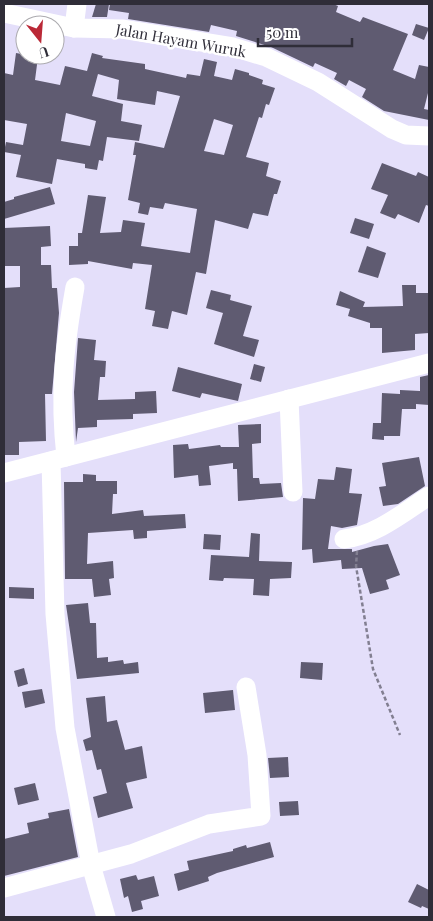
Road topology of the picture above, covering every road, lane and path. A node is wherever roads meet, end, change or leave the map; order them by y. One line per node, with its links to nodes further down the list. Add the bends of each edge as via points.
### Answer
1 (77, 4): 3 (street)
2 (4, 13): 3 (street, Jalan Hayam Wuruk)
3 (74, 28): 4 (street, Jalan Hayam Wuruk, via 122,29 232,47 266,57 318,82 392,129)
4 (429, 136)
5 (74, 287): 8 (street, via 64,350)
6 (429, 364): 7 (street)
7 (289, 399): 8 (street); 10 (street)
8 (59, 459): 9 (street); 15 (street, via 56,614 64,728)
9 (4, 473)
10 (293, 492)
11 (429, 496): 12 (street)
12 (351, 538): 14 (path, via 373,669)
13 (246, 686): 15 (street, via 257,755 261,816 209,824 131,854)
14 (400, 735)
15 (91, 865): 16 (street); 17 (street)
16 (4, 888)
17 (106, 917)

